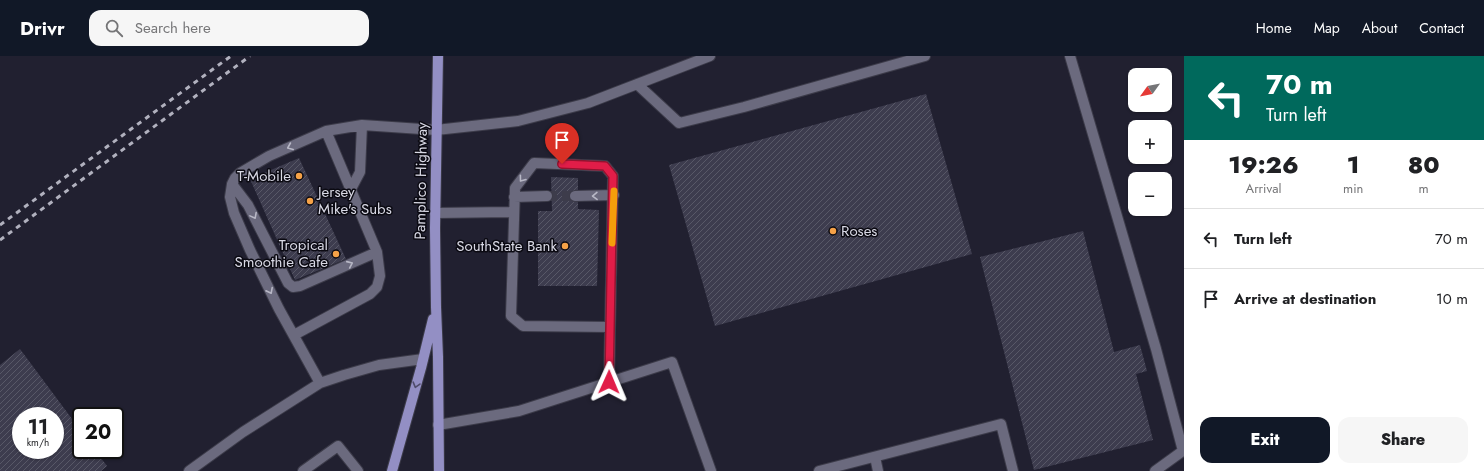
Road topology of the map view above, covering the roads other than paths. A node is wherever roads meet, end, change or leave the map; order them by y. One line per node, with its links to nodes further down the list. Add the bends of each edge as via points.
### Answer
1 (438, 56): 7 (main road, Pamplico Highway)
2 (710, 56): 5 (street)
3 (925, 56): 5 (street, via 679,123)
4 (1070, 56): 25 (street, via 1156,349)
5 (637, 84): 7 (street, via 588,102 518,121)
6 (362, 125): 7 (street); 8 (street); 10 (street, via 360,172)
7 (436, 130): 16 (main road, Pamplico Highway)
8 (326, 131): 9 (street, one-way to 9, via 269,156 240,173); 10 (street)
9 (232, 184): 17 (street, one-way to 17, via 248,205 288,283 293,287); 20 (street, one-way to 20, via 230,197 234,213)
10 (351, 189): 17 (street)
11 (614, 195): 13 (street, one-way to 13); 14 (street, one-way to 14, via 613,176 605,166 534,163 515,188); 19 (street)
12 (547, 196): 14 (street)
13 (575, 196)
14 (514, 197): 15 (street)
15 (514, 212): 16 (street); 19 (street, via 511,316 523,326)
16 (435, 213): 18 (main road, Pamplico Highway)
17 (377, 252): 20 (street, via 380,276 377,287 370,294)
18 (436, 307): 21 (main road, Pamplico Highway); 24 (main road, Pamplico Highway)
19 (610, 327): 22 (street)
20 (294, 335): 23 (street)
21 (423, 359): 23 (street, via 379,365); 30 (main road, Pamplico Highway, one-way to 30)
22 (609, 382): 24 (street, via 519,411); 32 (street, via 672,362)
23 (320, 383): 27 (street, via 243,432)
24 (438, 425): 31 (main road, Pamplico Highway)
25 (1183, 451): 36 (street)
26 (875, 457): 33 (street); 34 (street); 35 (street, via 1001,424)
27 (189, 471)
28 (303, 471): 29 (street, via 338,446)
29 (358, 471)
30 (392, 471)
31 (438, 471)
32 (710, 471)
33 (819, 471)
34 (878, 471)
35 (1013, 471)
36 (1156, 471)

